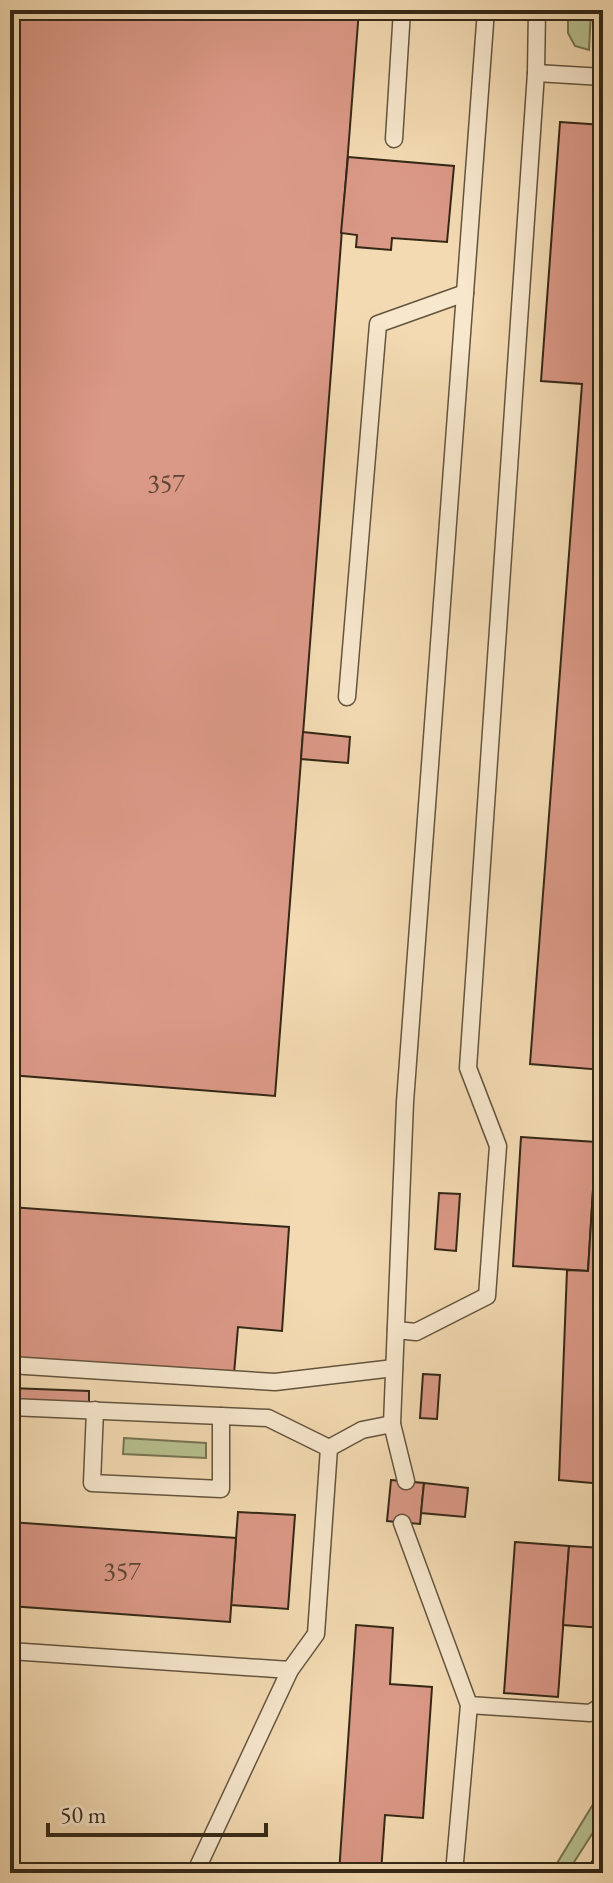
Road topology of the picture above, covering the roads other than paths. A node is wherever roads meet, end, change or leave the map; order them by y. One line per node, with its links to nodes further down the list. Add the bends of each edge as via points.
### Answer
1 (402, 10): 6 (lane)
2 (486, 10): 7 (lane)
3 (537, 10): 4 (lane)
4 (536, 73): 5 (lane); 9 (lane, via 468,1068 498,1146 487,1296 416,1332)
5 (603, 77)
6 (394, 139)
7 (465, 293): 8 (lane, via 378,324); 9 (lane, via 405,1102)
8 (347, 697)
9 (396, 1330): 11 (lane)
10 (10, 1365): 11 (lane, via 275,1382)
11 (394, 1368): 15 (lane)
12 (10, 1407): 13 (lane)
13 (95, 1410): 14 (lane); 14 (lane, via 92,1483 221,1489)
14 (221, 1416): 16 (lane, via 268,1418)
15 (392, 1424): 16 (lane, via 362,1430); 17 (lane)
16 (329, 1448): 20 (lane, via 316,1634)
17 (406, 1481)
18 (402, 1523): 21 (lane)
19 (10, 1651): 20 (lane)
20 (290, 1670): 23 (lane)
21 (469, 1705): 22 (lane, via 590,1713); 24 (lane)
22 (603, 1705)
23 (195, 1873)
24 (454, 1873)

